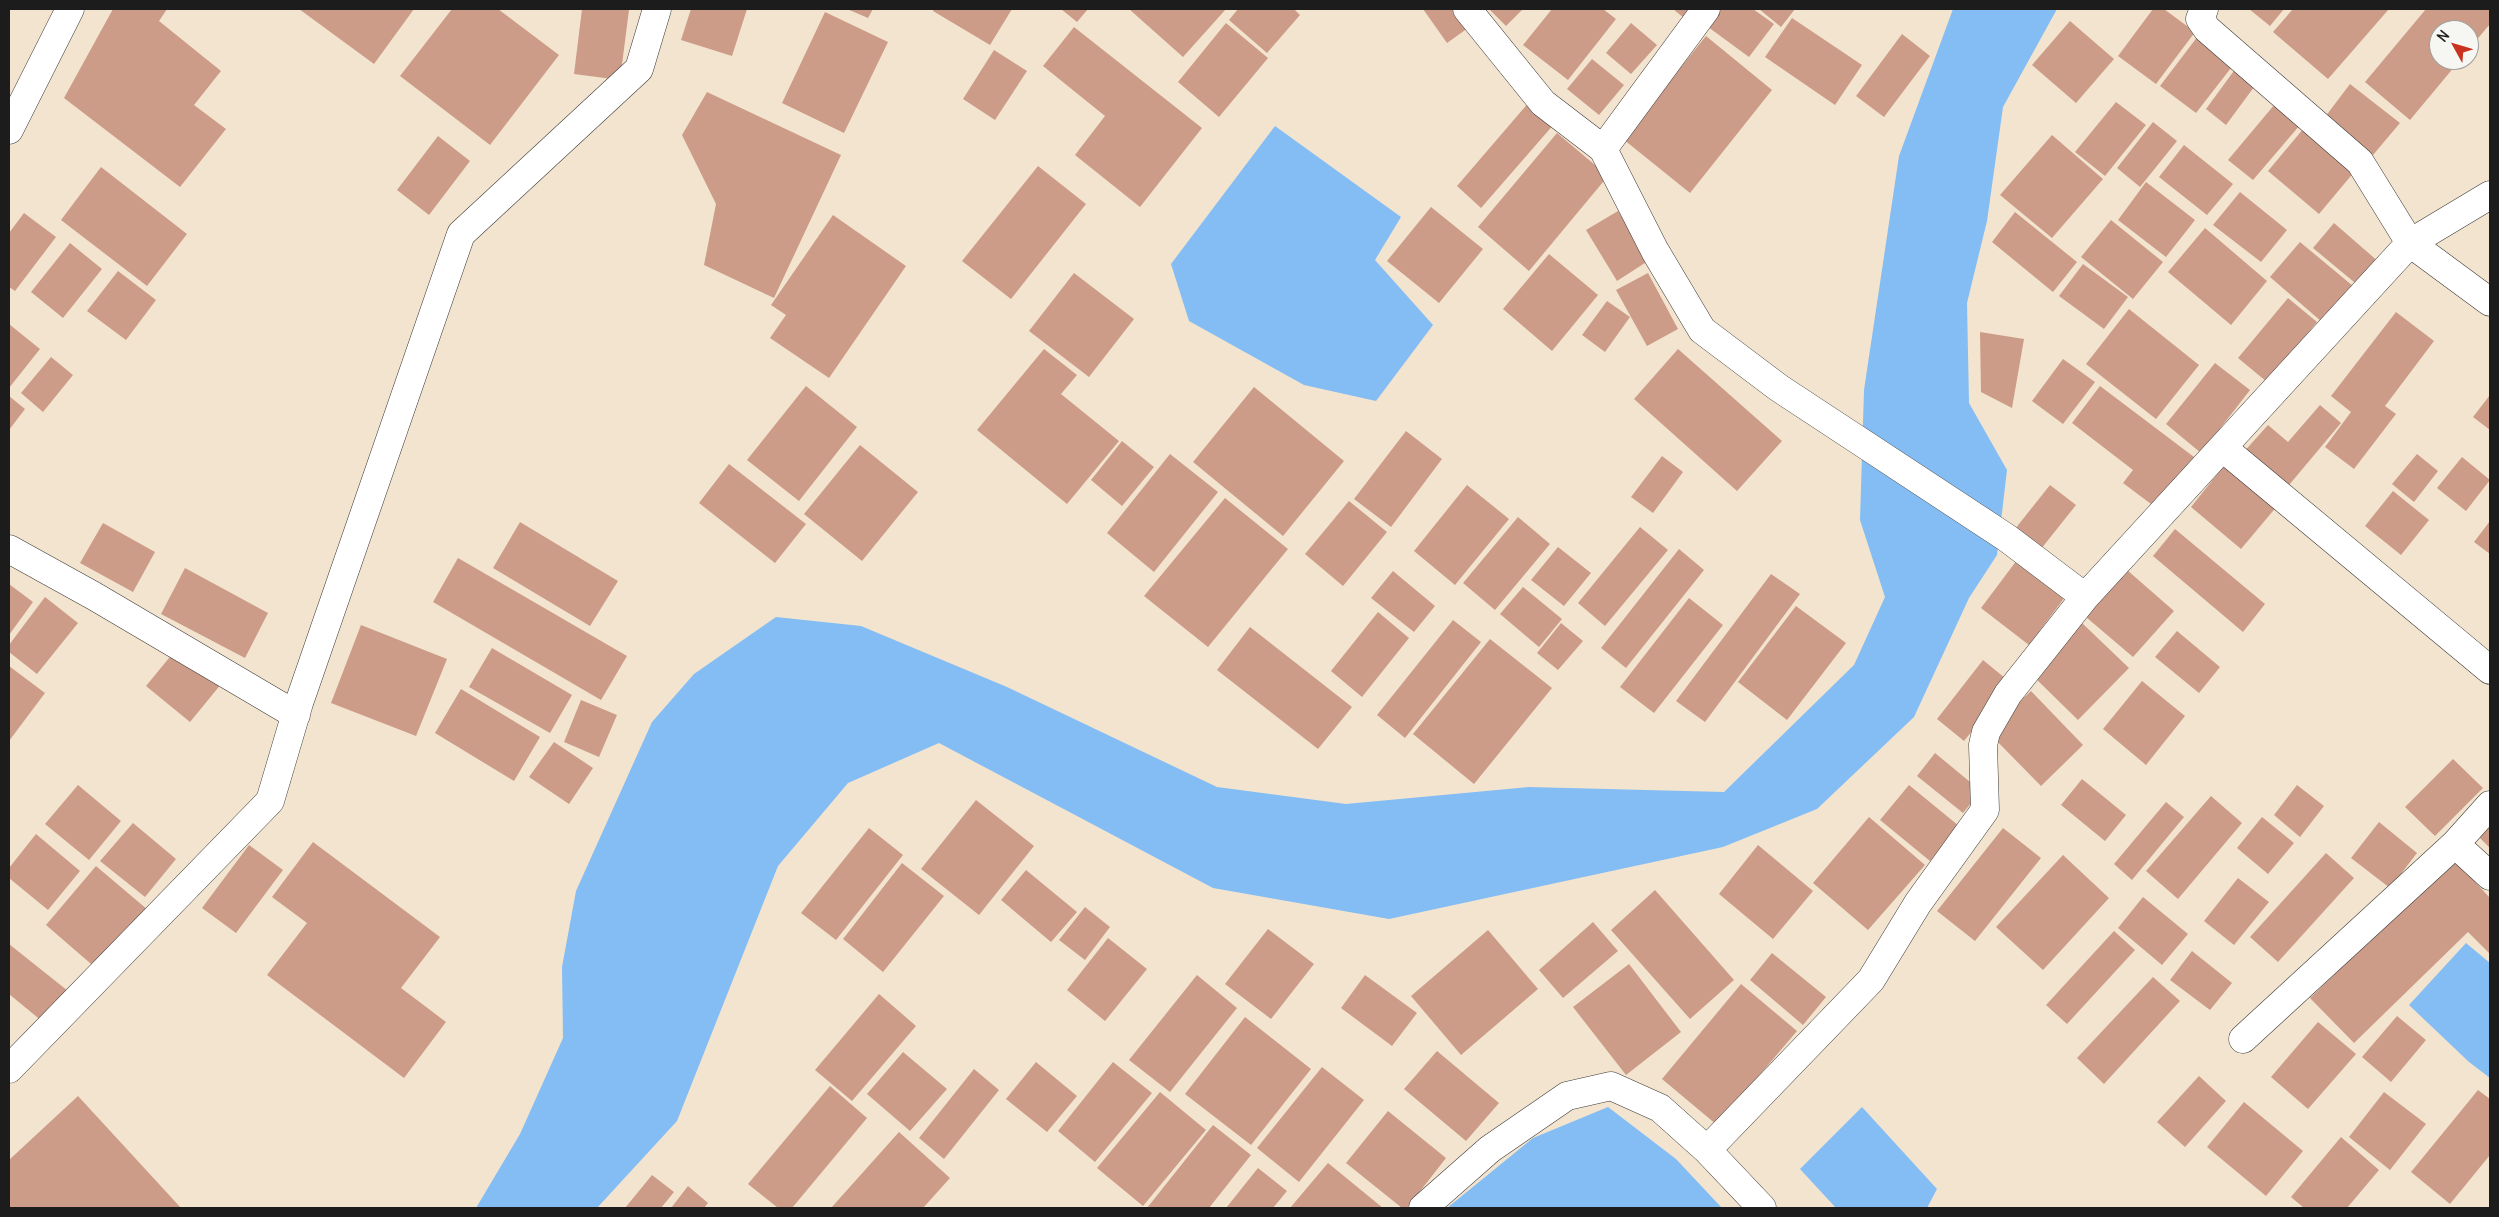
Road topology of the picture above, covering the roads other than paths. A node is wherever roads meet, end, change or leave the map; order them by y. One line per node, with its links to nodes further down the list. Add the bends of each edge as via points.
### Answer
1 (70, 9): 6 (main road)
2 (657, 9): 15 (main road, via 639,70 461,234)
3 (1466, 9): 7 (main road, via 1543,103)
4 (1706, 9): 7 (main road)
5 (2204, 9): 9 (main road, via 2200,19 2207,29 2360,162)
6 (9, 130)
7 (1603, 149): 13 (main road, via 1655,251 1702,330 1779,388 2007,538)
8 (2490, 195): 9 (main road)
9 (2410, 244): 10 (main road); 11 (main road)
10 (2490, 302)
11 (2223, 448): 13 (main road); 14 (main road)
12 (9, 549): 15 (main road)
13 (2085, 597): 21 (main road, via 2008,694 1986,732 1983,745 1985,810 1918,903 1871,980)
14 (2490, 670)
15 (296, 715): 20 (main road, via 270,801)
16 (2490, 805): 17 (main road)
17 (2455, 844): 18 (main road); 19 (main road)
18 (2490, 876)
19 (2243, 1039)
20 (9, 1069)
21 (1707, 1150): 22 (main road, via 1660,1108 1611,1086 1567,1096 1490,1149); 23 (main road)
22 (1423, 1208)
23 (1762, 1208)

